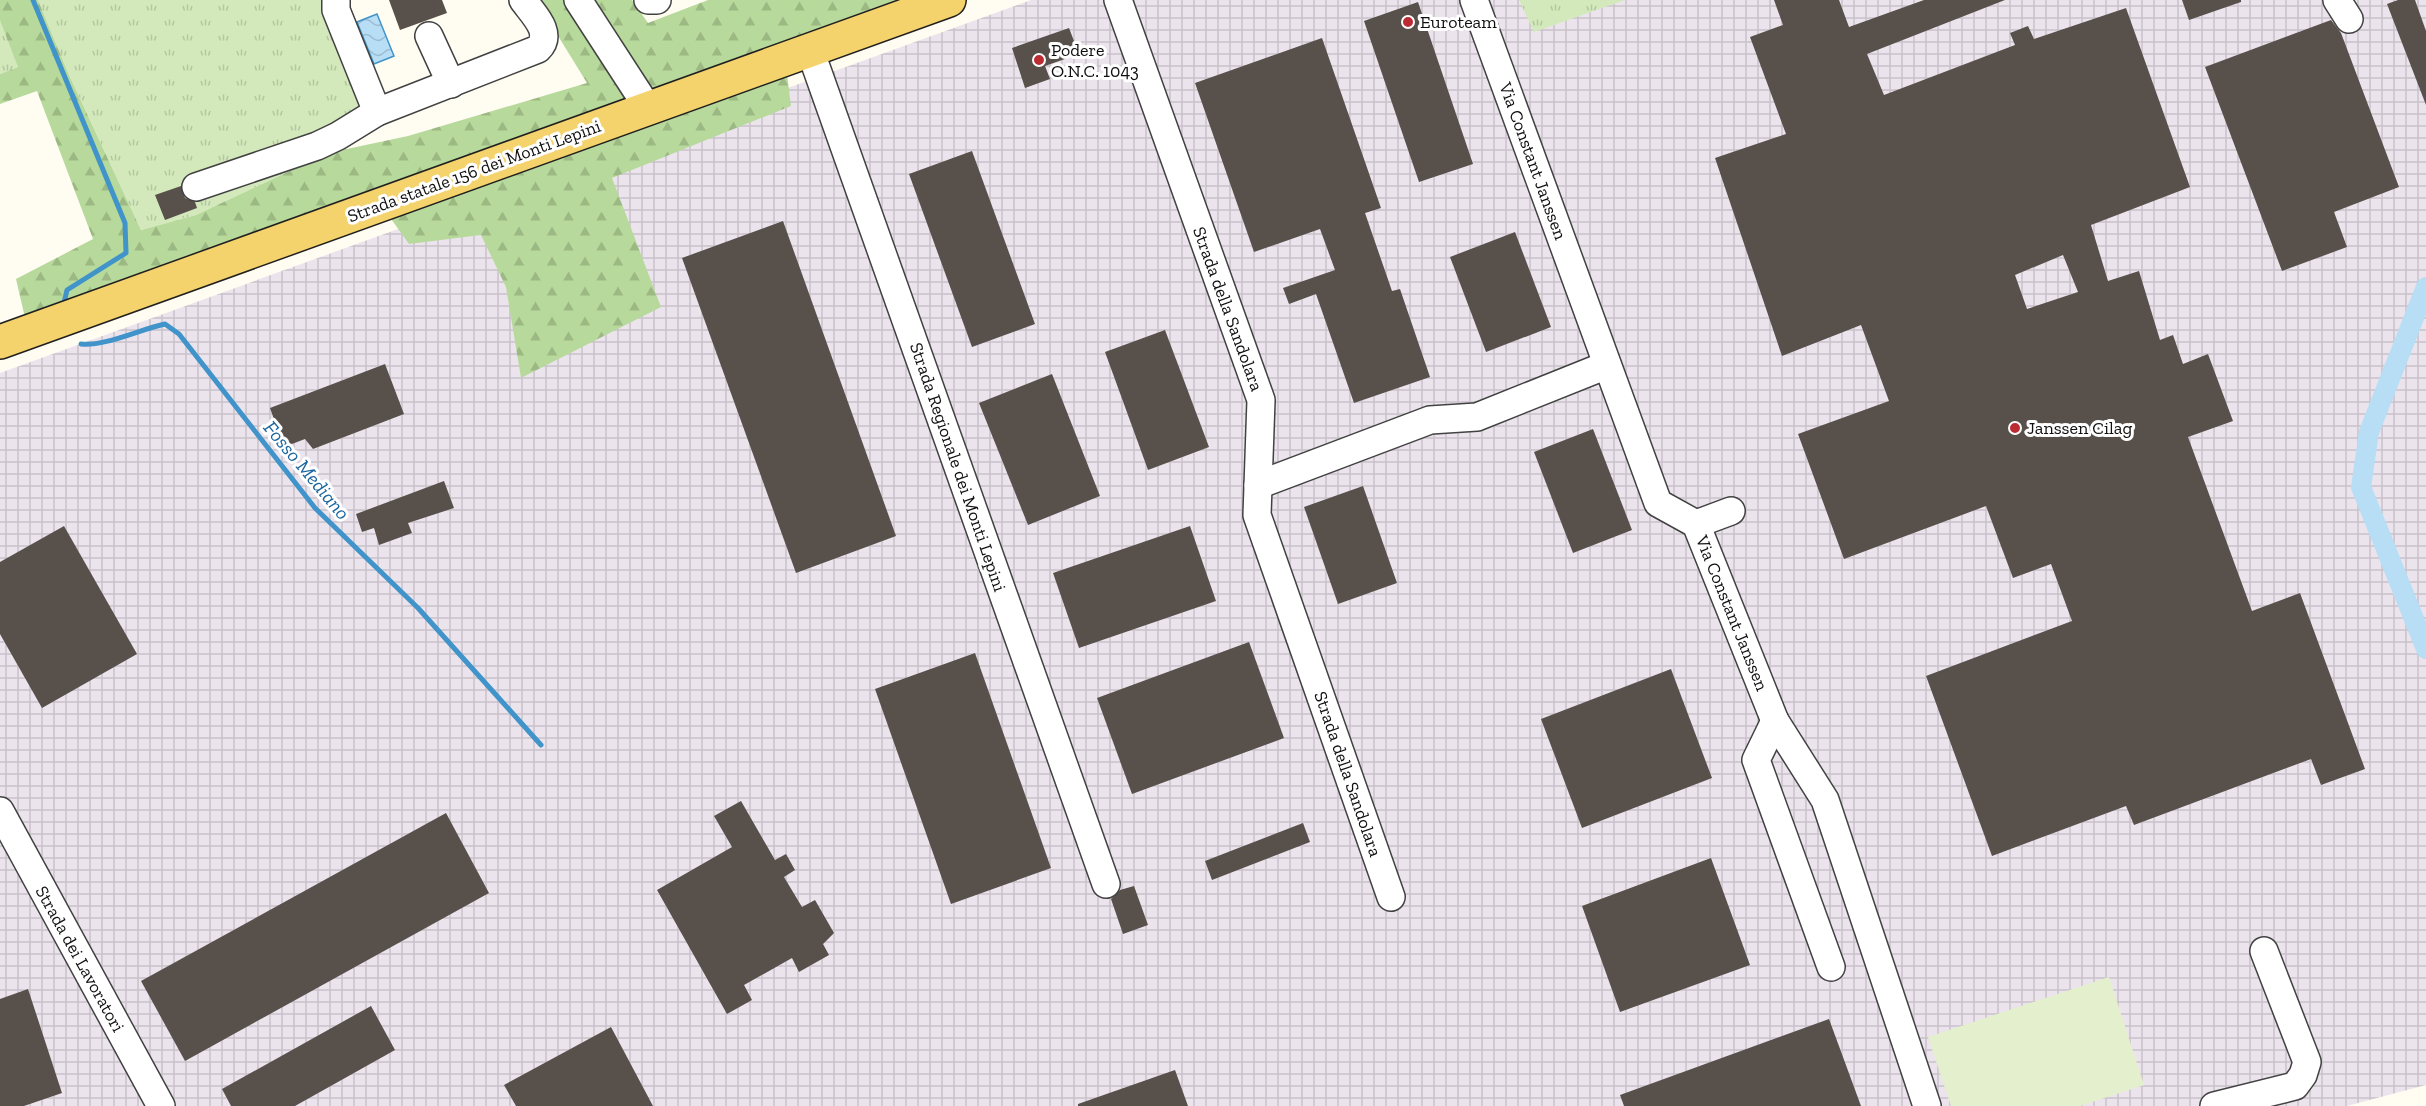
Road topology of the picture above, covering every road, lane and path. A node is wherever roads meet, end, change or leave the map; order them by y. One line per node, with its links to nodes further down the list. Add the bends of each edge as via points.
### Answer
1 (336, 0): 13 (street, via 336,10)
2 (523, 0): 11 (street, via 544,32 542,45)
3 (578, 0): 12 (street)
4 (648, 0): 5 (street)
5 (657, 0)
6 (949, 0): 10 (main road, Strada statale 156 dei Monti Lepini)
7 (1118, 0): 17 (street, Strada della Sandolara, via 1261,400)
8 (1474, 0): 16 (street, Via Constant Janssen)
9 (429, 36): 11 (street)
10 (810, 50): 12 (main road, Strada statale 156 dei Monti Lepini); 22 (street, Strada Regionale dei Monti Lepini)
11 (450, 84): 13 (street)
12 (648, 108): 15 (main road, Strada statale 156 dei Monti Lepini)
13 (377, 112): 14 (street, via 317,146)
14 (196, 187)
15 (0, 342)
16 (1607, 365): 17 (street, via 1477,417 1430,420); 19 (street, Via Constant Janssen, via 1658,503)
17 (1258, 484): 23 (street, Strada della Sandolara, via 1257,515)
18 (1731, 511): 19 (street)
19 (1696, 524): 20 (street, Via Constant Janssen)
20 (1775, 721): 25 (street, via 1756,760); 27 (street, Via Constant Janssen, via 1825,800)
21 (0, 811): 26 (street, Strada dei Lavoratori)
22 (1106, 884)
23 (1390, 897)
24 (2264, 951): 28 (street, via 2307,1062 2303,1076 2295,1086)
25 (1831, 966)
26 (161, 1106)
27 (1927, 1106)
28 (2214, 1106)

